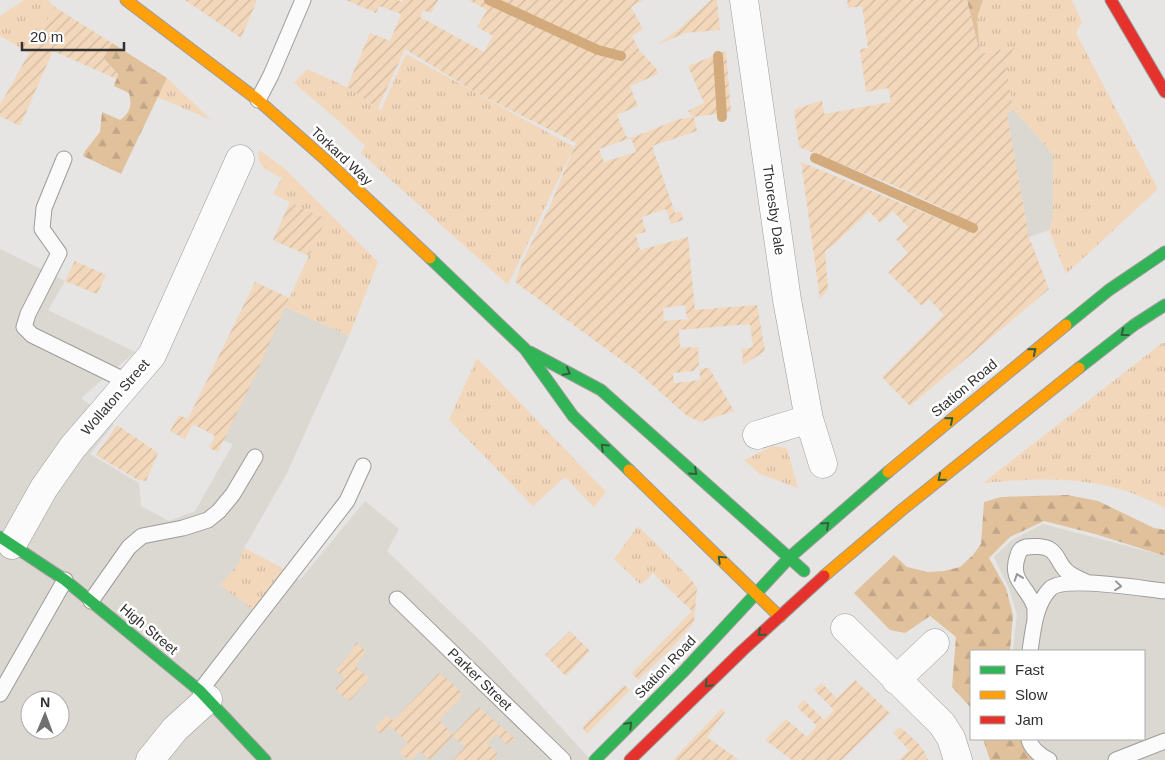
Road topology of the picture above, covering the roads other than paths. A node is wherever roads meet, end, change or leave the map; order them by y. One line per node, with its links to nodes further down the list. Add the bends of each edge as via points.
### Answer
1 (126, 0): 6 (street, Torkard Way)
2 (303, 0): 6 (lane)
3 (744, 0): 13 (street, Thoresby Dale, via 787,300)
4 (1111, 0): 5 (street)
5 (1165, 92)
6 (258, 100): 11 (street, Torkard Way, via 327,161)
7 (64, 159): 12 (lane, via 44,208 42,229 59,253 24,327)
8 (240, 159): 12 (street, Wollaton Street, via 152,355)
9 (1165, 252): 19 (street, Station Road, one-way to 9, via 995,382 1109,290)
10 (1165, 305): 21 (street, one-way to 21, via 1134,325 998,432)
11 (524, 349): 19 (street, one-way to 19, via 601,390); 24 (street, one-way to 11, via 573,416)
12 (128, 382): 18 (street, Wollaton Street, via 72,448)
13 (809, 419): 14 (street); 16 (street, Thoresby Dale)
14 (757, 435)
15 (254, 456): 26 (lane, via 233,494 219,511 208,520 142,536 129,547)
16 (823, 464)
17 (363, 466): 34 (lane, via 347,501)
18 (6, 541): 20 (street, High Street)
19 (790, 557): 21 (street); 24 (street, Station Road)
20 (66, 580): 26 (street, High Street); 33 (lane)
21 (816, 583): 27 (street)
22 (1087, 583): 23 (lane, one-way to 23); 28 (lane, via 1066,583 1051,588 1041,600); 28 (lane, one-way to 22, via 1035,608 1015,573 1014,563 1019,551 1025,547 1049,549 1071,575)
23 (1165, 591)
24 (756, 593): 27 (street); 40 (street, Station Road, one-way to 24)
25 (397, 599): 39 (lane, Parker Street)
26 (91, 601): 34 (street, High Street)
27 (780, 617): 41 (street, one-way to 41)
28 (1035, 621): 31 (lane)
29 (845, 628): 32 (street)
30 (935, 643): 32 (street)
31 (1030, 650)
32 (896, 680): 42 (street, via 942,724)
33 (0, 694)
34 (204, 695): 37 (street); 38 (street, High Street)
35 (1029, 740): 43 (lane)
36 (1165, 741): 44 (lane)
37 (150, 760)
38 (265, 760)
39 (563, 760)
40 (595, 760)
41 (630, 760)
42 (958, 760)
43 (1049, 760)
44 (1116, 760)

